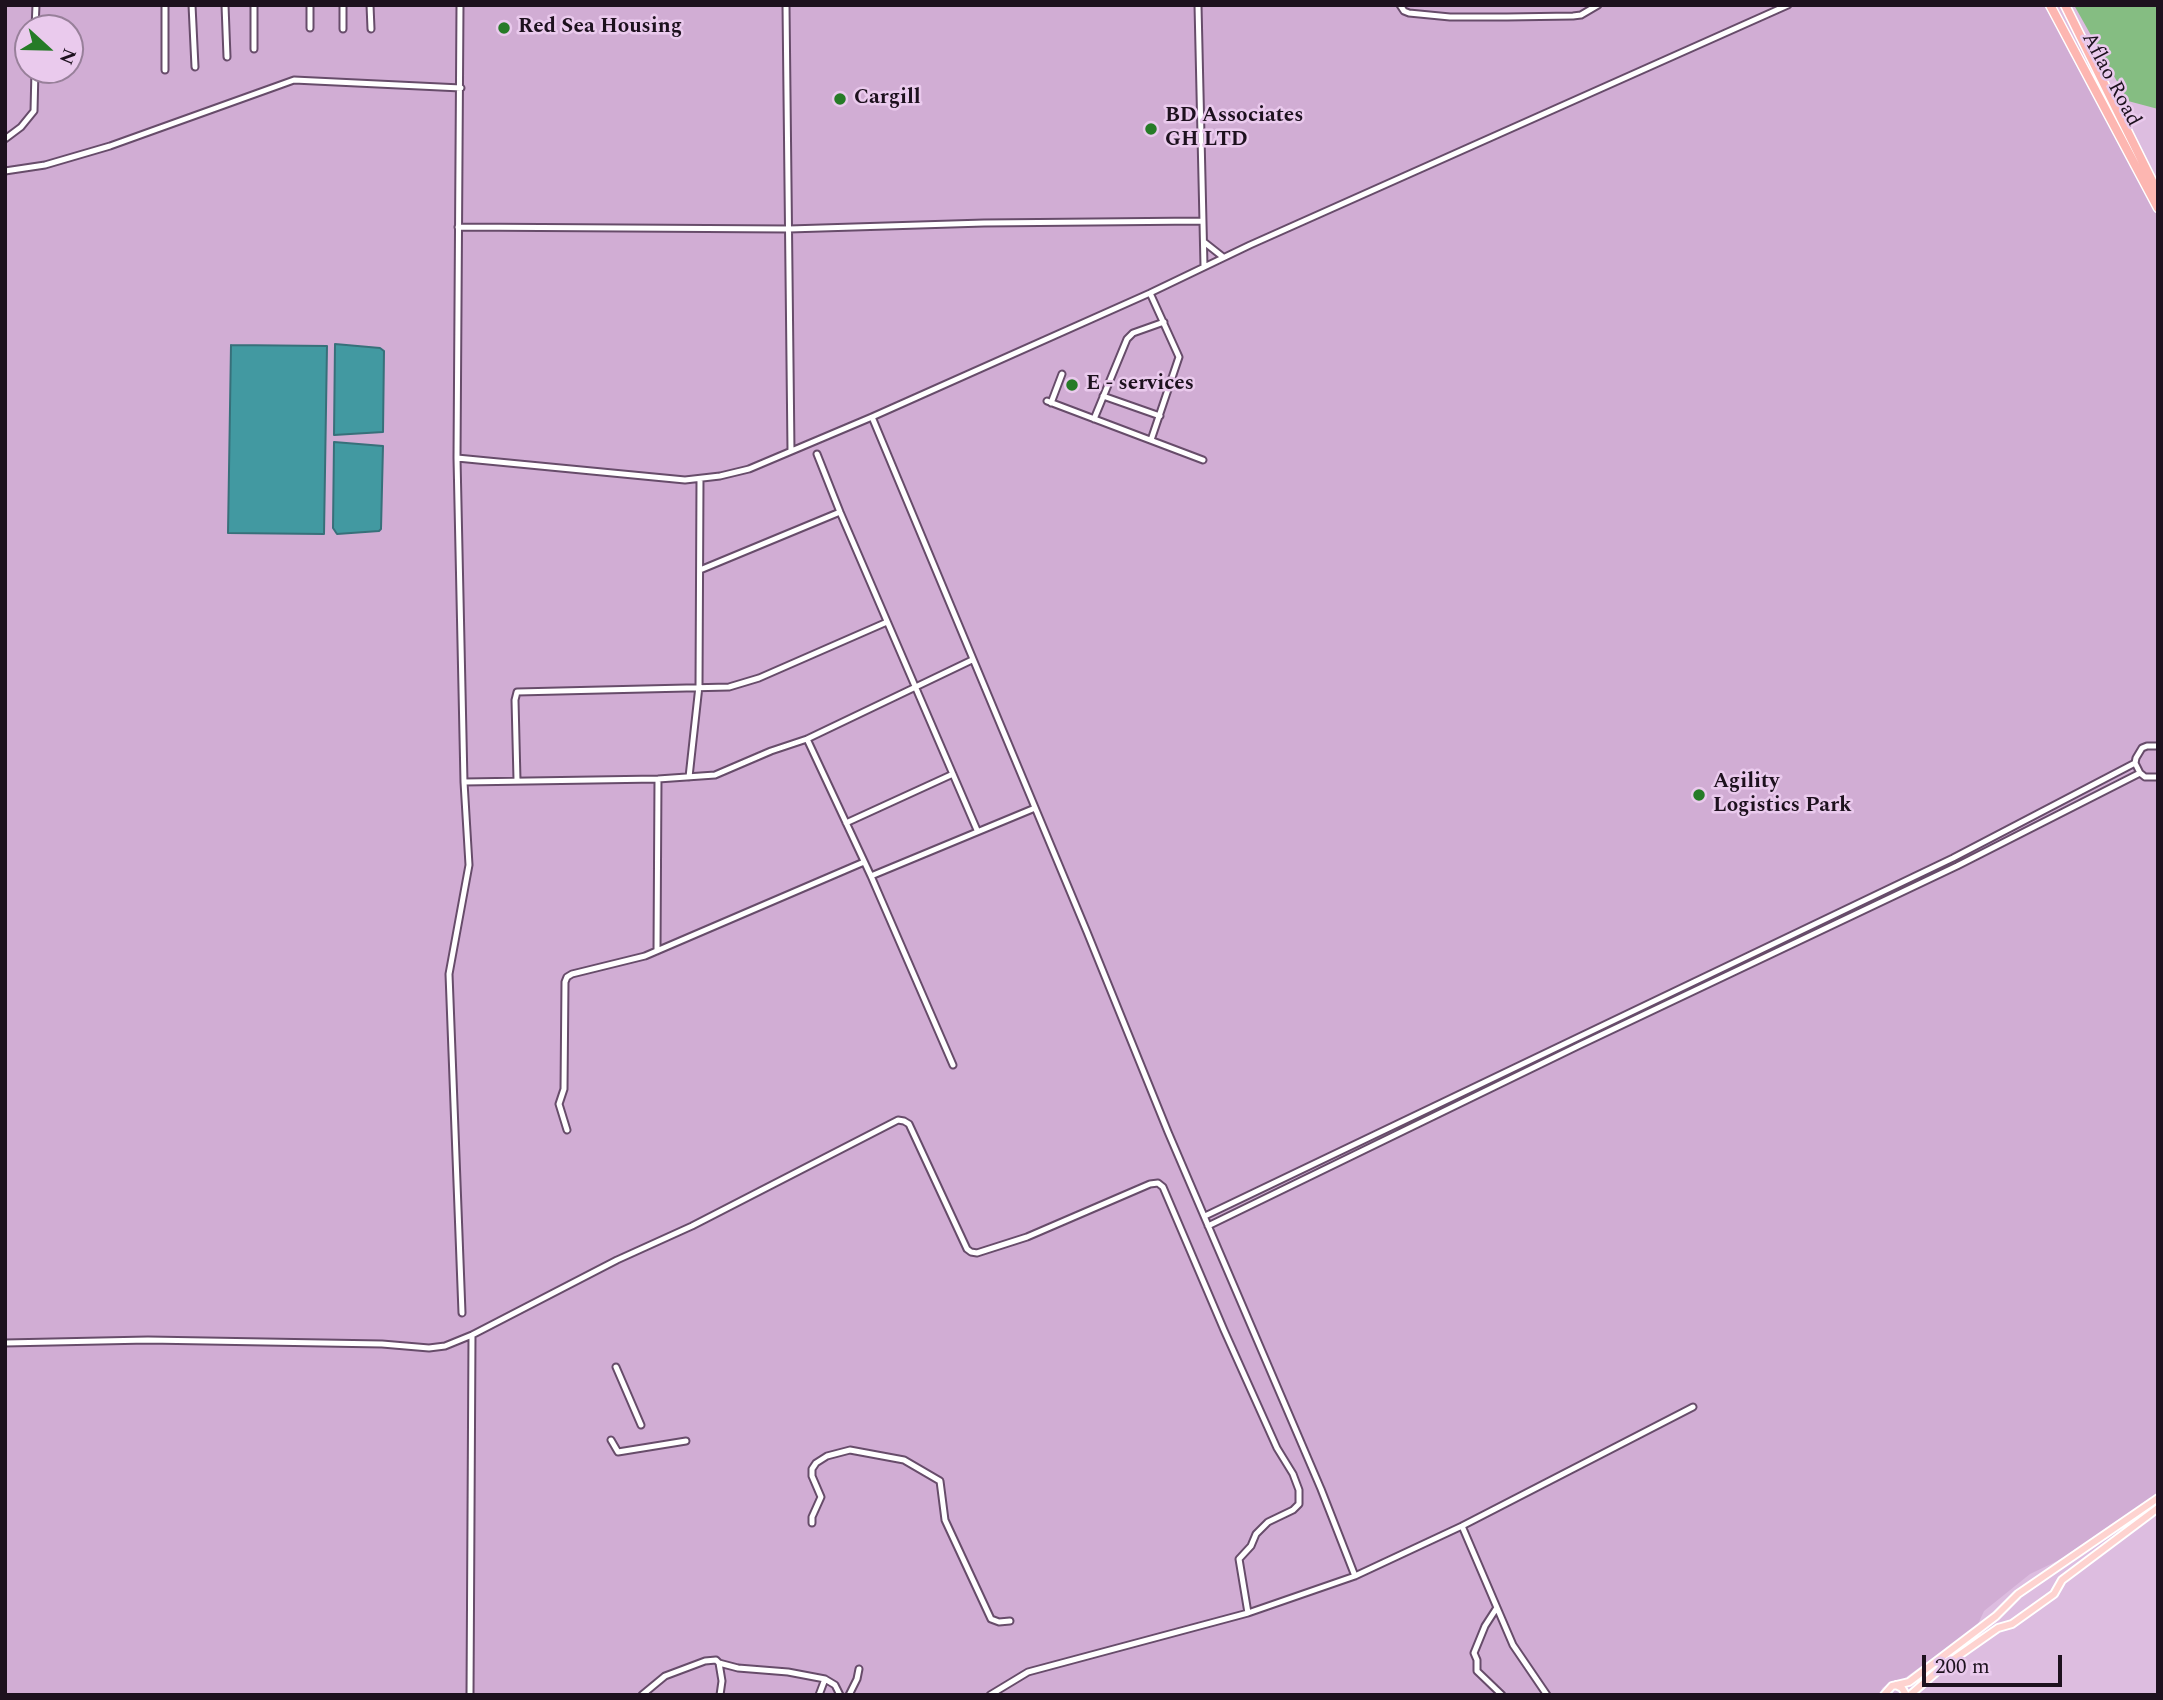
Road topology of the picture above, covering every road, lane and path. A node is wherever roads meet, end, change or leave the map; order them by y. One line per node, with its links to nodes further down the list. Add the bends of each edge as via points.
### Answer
1 (165, 5): 22 (street)
2 (191, 5): 21 (street)
3 (225, 5): 20 (street)
4 (254, 5): 19 (street)
5 (310, 5): 16 (street)
6 (343, 5): 17 (street)
7 (370, 5): 18 (street)
8 (460, 5): 24 (street)
9 (786, 5): 31 (street)
10 (1198, 5): 29 (street)
11 (1400, 5): 12 (street, via 1409,13 1507,18 1581,15)
12 (1598, 5)
13 (2050, 5): 28 (highway, Aflao Road)
14 (2065, 5): 27 (highway, Aflao Road)
15 (1784, 6): 33 (street)
16 (310, 29)
17 (343, 29)
18 (371, 29)
19 (254, 49)
20 (227, 57)
21 (195, 67)
22 (165, 70)
23 (35, 84): 25 (street, via 34,111)
24 (461, 88): 26 (street, via 294,80 110,146); 30 (street)
25 (5, 139)
26 (5, 171)
27 (2158, 193)
28 (2158, 208)
29 (1202, 221): 31 (street); 32 (street)
30 (458, 227): 31 (street); 45 (street)
31 (789, 229): 43 (street)
32 (1204, 242): 33 (street); 34 (street)
33 (1223, 257): 34 (street)
34 (1204, 266): 35 (street)
35 (1150, 293): 36 (street); 40 (street)
36 (1164, 322): 38 (street, via 1127,338); 39 (street, via 1179,357)
37 (1062, 374): 41 (street, via 1049,402)
38 (1103, 396): 39 (street); 41 (street)
39 (1160, 416): 42 (street)
40 (872, 418): 43 (street); 51 (street)
41 (1094, 419): 42 (street)
42 (1151, 440): 46 (street)
43 (792, 451): 47 (street, via 749,469)
44 (817, 454): 48 (street)
45 (457, 458): 47 (street); 63 (street)
46 (1203, 460)
47 (700, 479): 49 (street)
48 (839, 512): 49 (street); 50 (street)
49 (701, 570): 52 (street)
50 (887, 621): 52 (street, via 758,678 729,687); 53 (street)
51 (972, 660): 53 (street); 64 (street)
52 (699, 686): 59 (street); 62 (street, via 517,692)
53 (917, 688): 54 (street); 58 (street)
54 (807, 739): 59 (street, via 715,775); 65 (street)
55 (2158, 746): 56 (street, via 2142,748)
56 (2136, 763): 57 (street); 72 (street, via 1953,858)
57 (2140, 773): 60 (street); 73 (street, via 1957,866)
58 (953, 774): 65 (street); 66 (street)
59 (689, 777): 61 (street)
60 (2158, 777)
61 (658, 779): 62 (street); 69 (street)
62 (517, 780): 63 (street)
63 (464, 782): 74 (street, via 469,865 449,974)
64 (1035, 808): 66 (street); 72 (street)
65 (846, 823): 67 (street)
66 (977, 830): 68 (street)
67 (864, 862): 68 (street); 69 (street)
68 (871, 876): 70 (street)
69 (657, 951): 71 (street, via 567,977 564,1089 559,1104)
70 (953, 1065)
71 (567, 1130)
72 (1205, 1216): 73 (street)
73 (1208, 1226): 87 (street)
74 (462, 1313)
75 (472, 1335): 76 (street, via 433,1348 148,1340); 91 (street, via 898,1121 909,1124 971,1252 1027,1237 1158,1183 1299,1490 1299,1504 1268,1522 1240,1559); 99 (street)
76 (5, 1343)
77 (616, 1367): 79 (street)
78 (1693, 1407): 85 (street)
79 (642, 1425)
80 (611, 1440): 81 (street, via 618,1452)
81 (686, 1441)
82 (2158, 1498): 86 (main road)
83 (2158, 1508): 88 (main road, via 2062,1580)
84 (812, 1523): 92 (street, via 821,1497 812,1469 827,1456 850,1450 904,1460 940,1481 945,1520 991,1619)
85 (1462, 1526): 87 (street); 89 (street)
86 (2048, 1575): 88 (main road, via 2055,1579); 90 (main road)
87 (1355, 1576): 91 (street)
88 (2057, 1590): 93 (main road)
89 (1496, 1608): 106 (street, via 1474,1653 1477,1671); 107 (street, via 1521,1660)
90 (2000, 1611): 93 (main road, via 2003,1622); 97 (main road, via 1909,1682)
91 (1248, 1613): 105 (street, via 1028,1672)
92 (1010, 1621)
93 (2012, 1624): 108 (main road, via 1998,1628)
94 (719, 1663): 96 (street); 100 (street, via 705,1661 665,1676); 101 (street)
95 (859, 1669): 104 (street)
96 (825, 1679): 102 (street); 103 (street)
97 (1896, 1685): 98 (main road); 108 (main road)
98 (1885, 1694)
99 (470, 1695)
100 (642, 1695)
101 (720, 1695)
102 (820, 1695)
103 (840, 1695)
104 (849, 1695)
105 (990, 1695)
106 (1502, 1695)
107 (1547, 1695)
108 (1908, 1695)

